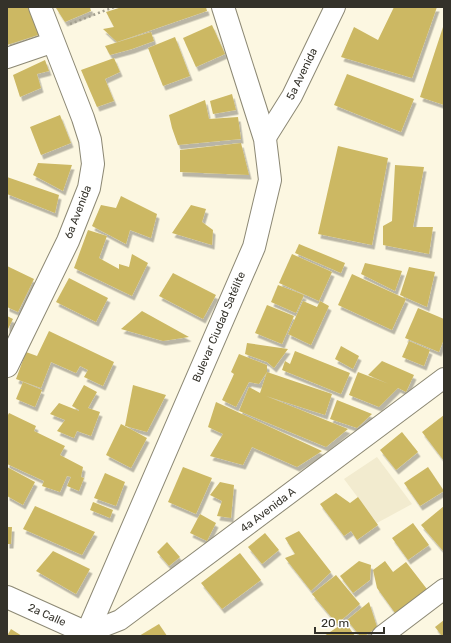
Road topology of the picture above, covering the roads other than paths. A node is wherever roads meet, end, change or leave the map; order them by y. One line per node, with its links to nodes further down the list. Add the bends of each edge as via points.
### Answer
1 (40, 7): 4 (street, 6a Avenida)
2 (223, 7): 6 (street, Bulevar Ciudad Satélite)
3 (335, 7): 6 (street, 5a Avenida, via 292,96)
4 (51, 37): 5 (street); 7 (street, 6a Avenida, via 90,140 93,164 89,188 68,241)
5 (7, 58)
6 (265, 139): 11 (street, Bulevar Ciudad Satélite, via 270,180 254,247)
7 (7, 366)
8 (444, 378): 11 (street, 4a Avenida A, via 120,620)
9 (444, 589): 12 (street)
10 (7, 598): 11 (street, 2a Calle)
11 (86, 635)
12 (382, 636)

